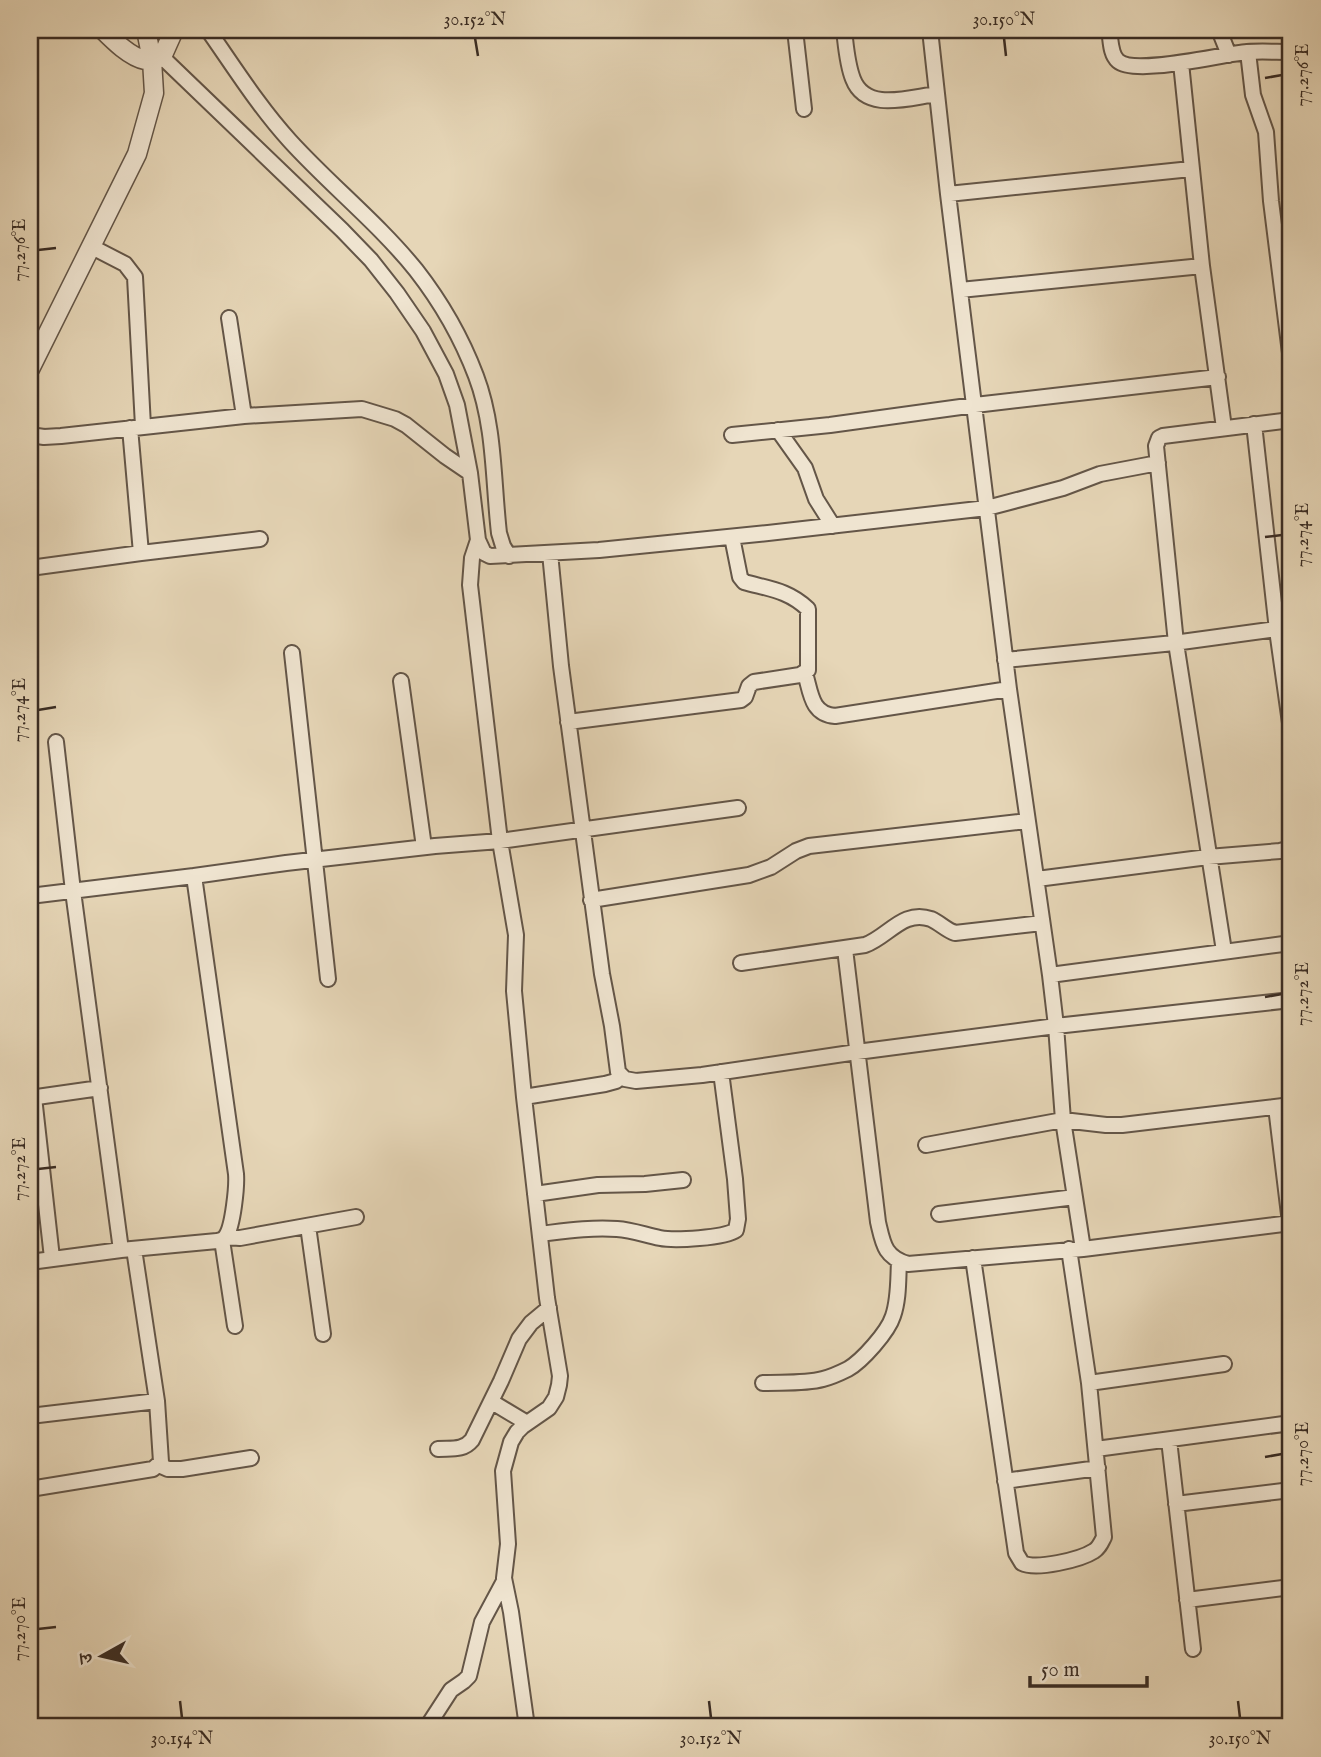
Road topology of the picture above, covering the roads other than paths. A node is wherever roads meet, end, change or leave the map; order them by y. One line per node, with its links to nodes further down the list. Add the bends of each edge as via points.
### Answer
1 (103, 30): 13 (street, via 135,56)
2 (146, 30): 13 (street)
3 (174, 30): 13 (street)
4 (208, 30): 44 (street, via 277,126 417,271 455,330 487,411 499,533)
5 (795, 30): 16 (street)
6 (844, 30): 15 (street, via 853,81 865,96 884,101)
7 (930, 30): 15 (street)
8 (1110, 30): 14 (street, via 1113,54 1127,66)
9 (1219, 30): 12 (street)
10 (1248, 52): 11 (street); 12 (street); 23 (street, via 1253,95 1266,132)
11 (1291, 52)
12 (1229, 55): 14 (street)
13 (157, 58): 19 (street, via 154,93 137,154); 36 (street, via 342,230 397,293 446,374)
14 (1181, 63): 17 (street)
15 (937, 94): 18 (street)
16 (804, 109)
17 (1191, 169): 18 (street); 20 (street)
18 (948, 194): 21 (street)
19 (92, 247): 24 (street); 30 (street, via 125,264 135,277)
20 (1202, 266): 21 (street); 25 (street)
21 (960, 290): 26 (street)
22 (229, 318): 27 (street)
23 (1291, 361)
24 (30, 369)
25 (1218, 377): 26 (street); 31 (street)
26 (975, 405): 32 (street); 37 (street)
27 (244, 416): 30 (street); 36 (street, via 373,411 406,425)
28 (1291, 420): 29 (street)
29 (1254, 424): 31 (street); 46 (street)
30 (137, 427): 33 (street); 42 (street)
31 (1224, 428): 35 (street, via 1159,438)
32 (778, 430): 34 (street); 38 (street, via 805,468 816,499)
33 (30, 435)
34 (732, 435)
35 (1158, 463): 37 (street, via 1100,474); 47 (street)
36 (470, 473): 41 (street)
37 (987, 508): 38 (street); 49 (street)
38 (833, 526): 39 (street)
39 (732, 537): 43 (street); 50 (street, via 742,580 779,590 808,609)
40 (260, 539): 42 (street)
41 (478, 540): 44 (street, via 490,556); 59 (street, via 470,585)
42 (141, 553): 45 (street)
43 (550, 553): 44 (street); 53 (street)
44 (509, 556)
45 (30, 568)
46 (1284, 629): 47 (street); 54 (street)
47 (1176, 643): 49 (street); 62 (street)
48 (292, 653): 63 (street)
49 (1005, 660): 52 (street)
50 (806, 673): 52 (street, via 815,706 826,715); 53 (street, via 754,681 741,700)
51 (401, 681): 60 (street)
52 (1009, 689): 57 (street)
53 (568, 722): 58 (street)
54 (1291, 730)
55 (56, 742): 66 (street)
56 (738, 808): 58 (street)
57 (1027, 821): 65 (street); 68 (street, via 809,846 749,875)
58 (582, 828): 59 (street); 68 (street)
59 (500, 841): 60 (street); 83 (street, via 516,935 514,991)
60 (424, 847): 63 (street)
61 (1291, 848): 62 (street)
62 (1208, 857): 65 (street); 72 (street)
63 (314, 860): 64 (street); 75 (street)
64 (194, 876): 66 (street); 96 (street, via 236,1174)
65 (1037, 879): 69 (street)
66 (73, 891): 67 (street); 81 (street)
67 (30, 896)
68 (591, 900): 80 (street)
69 (1042, 923): 71 (street, via 955,933 929,919 914,917 874,942); 74 (street)
70 (1291, 943): 72 (street)
71 (845, 949): 73 (street); 78 (street)
72 (1224, 951): 74 (street)
73 (741, 963)
74 (1050, 975): 77 (street)
75 (328, 979)
76 (1291, 1000): 77 (street)
77 (1056, 1026): 78 (street); 86 (street)
78 (857, 1052): 79 (street); 102 (street, via 878,1222 890,1256)
79 (721, 1072): 80 (street, via 636,1081); 95 (street, via 738,1219 732,1233 672,1239 616,1229)
80 (621, 1077): 83 (street, via 605,1084)
81 (100, 1088): 82 (street); 98 (street)
82 (32, 1097): 99 (street)
83 (524, 1097): 89 (street)
84 (1291, 1105): 85 (street)
85 (1276, 1107): 86 (street, via 1114,1125); 93 (street)
86 (1063, 1120): 87 (street); 90 (street)
87 (926, 1144)
88 (683, 1180): 89 (street)
89 (535, 1194): 95 (street)
90 (1075, 1196): 91 (street); 97 (street)
91 (939, 1214)
92 (356, 1217): 94 (street)
93 (1291, 1223): 97 (street)
94 (308, 1226): 96 (street); 105 (street)
95 (540, 1234): 103 (street)
96 (224, 1238): 98 (street); 104 (street)
97 (1076, 1249): 100 (street); 108 (street)
98 (128, 1250): 99 (street); 109 (street)
99 (51, 1258): 101 (street)
100 (973, 1258): 102 (street); 120 (street)
101 (30, 1262)
102 (899, 1262): 107 (street, via 893,1318 856,1363 822,1379)
103 (549, 1308): 110 (street, via 519,1339); 112 (street, via 559,1385 549,1408)
104 (235, 1326)
105 (323, 1334)
106 (1224, 1364): 108 (street)
107 (763, 1383)
108 (1089, 1383): 116 (street)
109 (157, 1401): 111 (street); 118 (street)
110 (492, 1402): 112 (street); 115 (street, via 466,1446)
111 (30, 1416)
112 (527, 1423): 124 (street, via 511,1442 505,1462)
113 (1291, 1423): 114 (street)
114 (1169, 1440): 116 (street); 123 (street)
115 (439, 1449)
116 (1096, 1449): 119 (street)
117 (251, 1458): 118 (street, via 182,1469)
118 (159, 1465): 121 (street)
119 (1098, 1468): 120 (street); 120 (street, via 1104,1537 1095,1551 1051,1564 1025,1566 1018,1559)
120 (1005, 1481)
121 (30, 1489)
122 (1291, 1490): 123 (street)
123 (1176, 1504): 126 (street)
124 (505, 1581): 128 (street, via 482,1622 468,1676 451,1690); 129 (street)
125 (1291, 1587): 126 (street)
126 (1187, 1600): 127 (street)
127 (1193, 1649)
128 (427, 1727)
129 (527, 1727)

